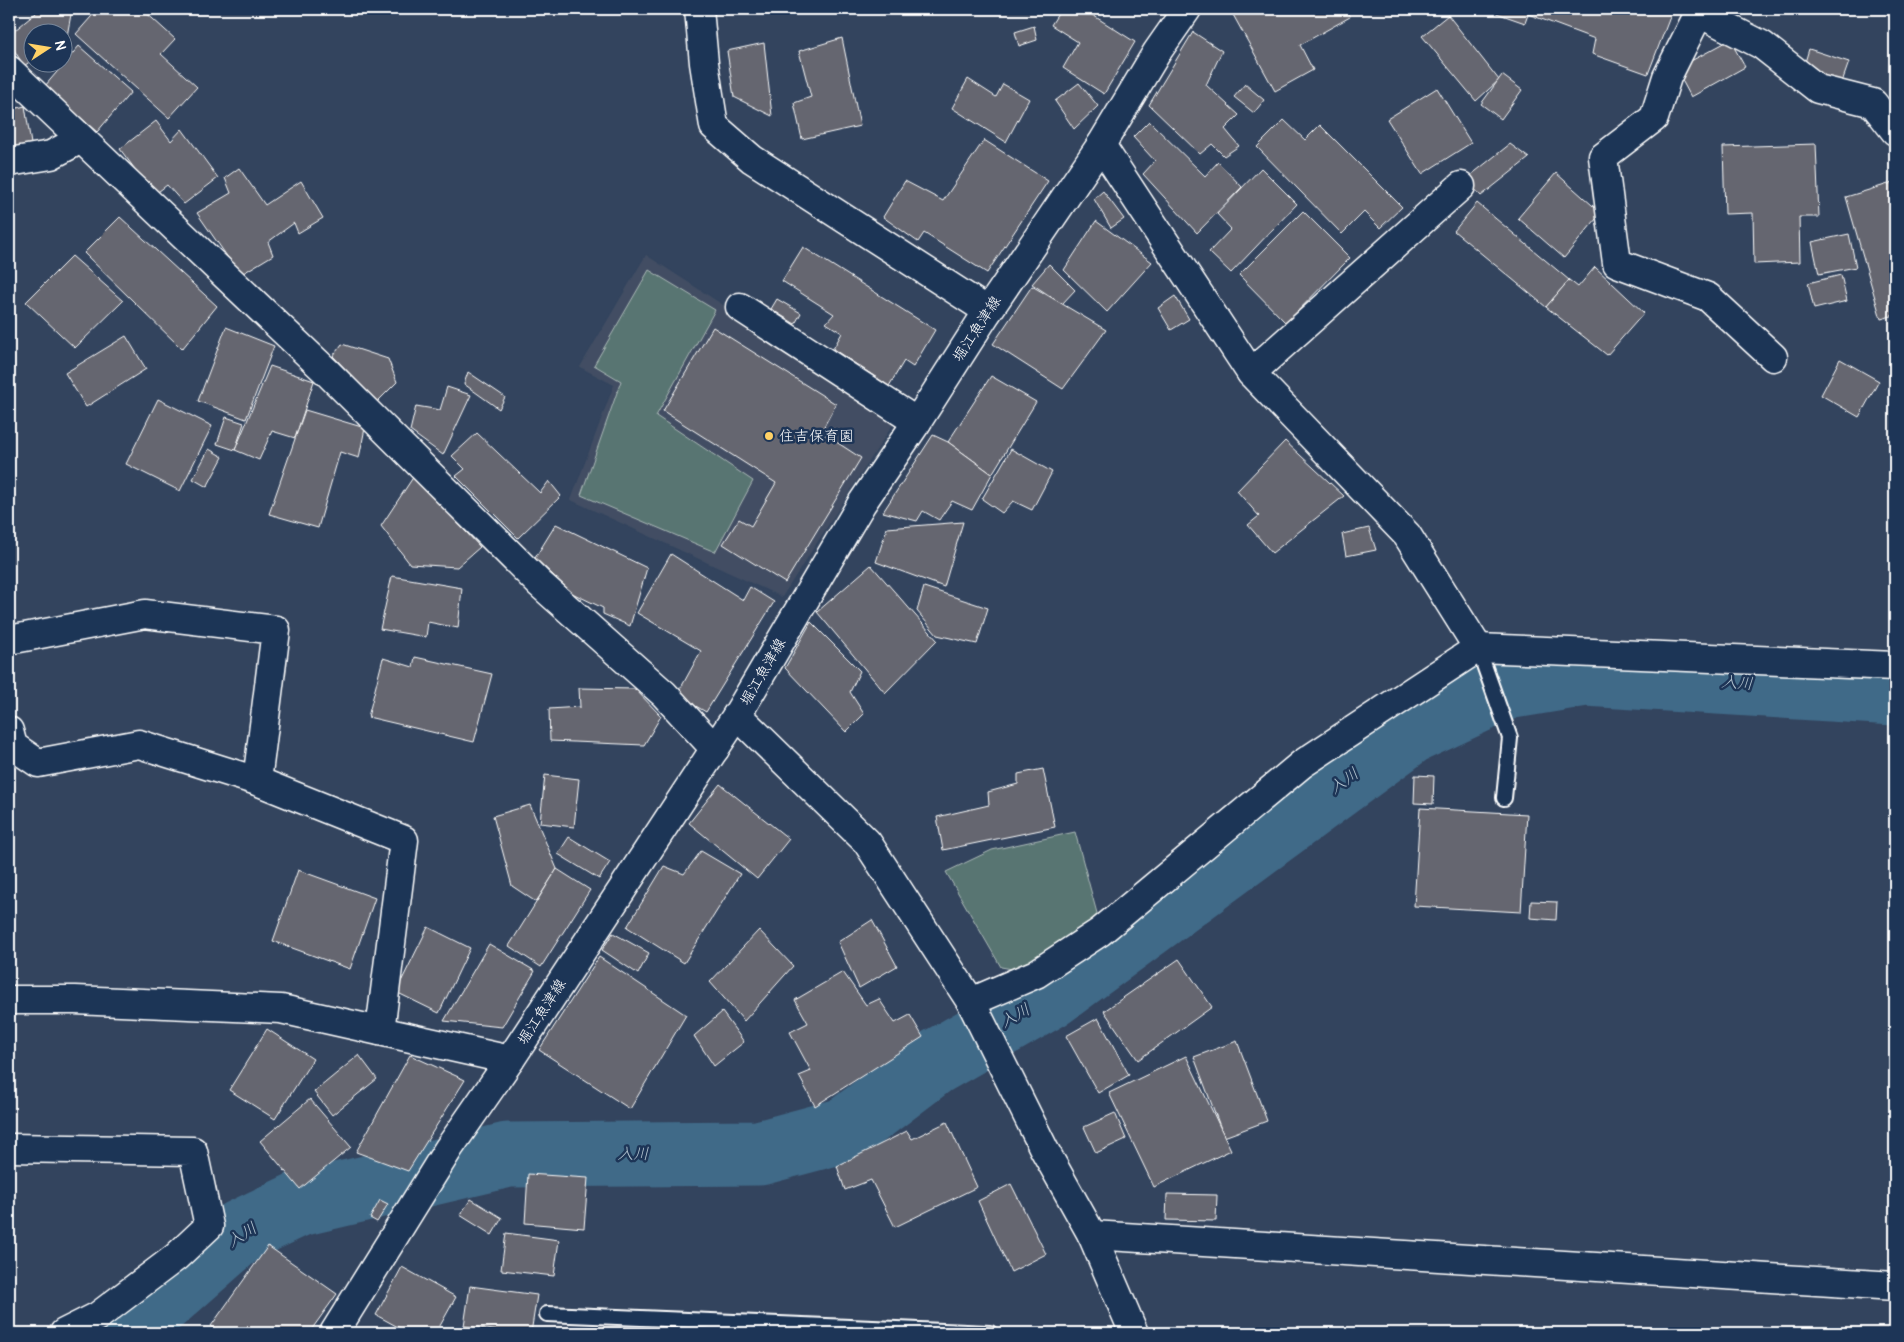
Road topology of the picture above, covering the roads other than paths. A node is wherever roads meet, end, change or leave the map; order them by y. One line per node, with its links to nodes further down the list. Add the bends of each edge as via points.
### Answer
1 (699, 9): 11 (street, via 714,126 752,159)
2 (1187, 9): 7 (street, 堀江魚津線)
3 (1699, 11): 5 (street, via 1762,45 1818,89 1873,103); 12 (street, via 1667,77 1654,118 1603,157 1617,262 1708,297)
4 (9, 70): 6 (street)
5 (1895, 131)
6 (81, 138): 8 (street, via 51,155); 20 (street, via 327,372 540,584 664,694)
7 (1101, 145): 11 (street, 堀江魚津線); 13 (street)
8 (9, 162)
9 (1461, 186): 13 (street)
10 (740, 307): 14 (street)
11 (988, 311): 14 (street, 堀江魚津線)
12 (1774, 357)
13 (1251, 373): 16 (street, via 1407,535)
14 (917, 422): 18 (street, 堀江魚津線, via 862,503)
15 (9, 640): 21 (street, via 145,614 276,630)
16 (1478, 648): 17 (street); 22 (lane, via 1510,738); 24 (street, via 1302,764 1100,932 1036,974)
17 (1895, 666)
18 (737, 715): 20 (street, 堀江魚津線); 24 (street, via 867,842)
19 (9, 731): 21 (street, via 13,746 38,763 138,744)
20 (715, 749): 26 (street, 堀江魚津線)
21 (258, 781): 25 (street, via 404,840)
22 (1504, 798)
23 (9, 1000): 25 (street, via 281,1009)
24 (972, 1002): 28 (street, via 1044,1149)
25 (380, 1031): 26 (street)
26 (510, 1060): 32 (street, 堀江魚津線, via 448,1148)
27 (9, 1148): 31 (street, via 193,1150 209,1226 176,1257 98,1316)
28 (1092, 1235): 29 (street); 34 (street)
29 (1895, 1286)
30 (547, 1314): 33 (lane)
31 (64, 1333)
32 (334, 1333)
33 (990, 1333)
34 (1134, 1333)

